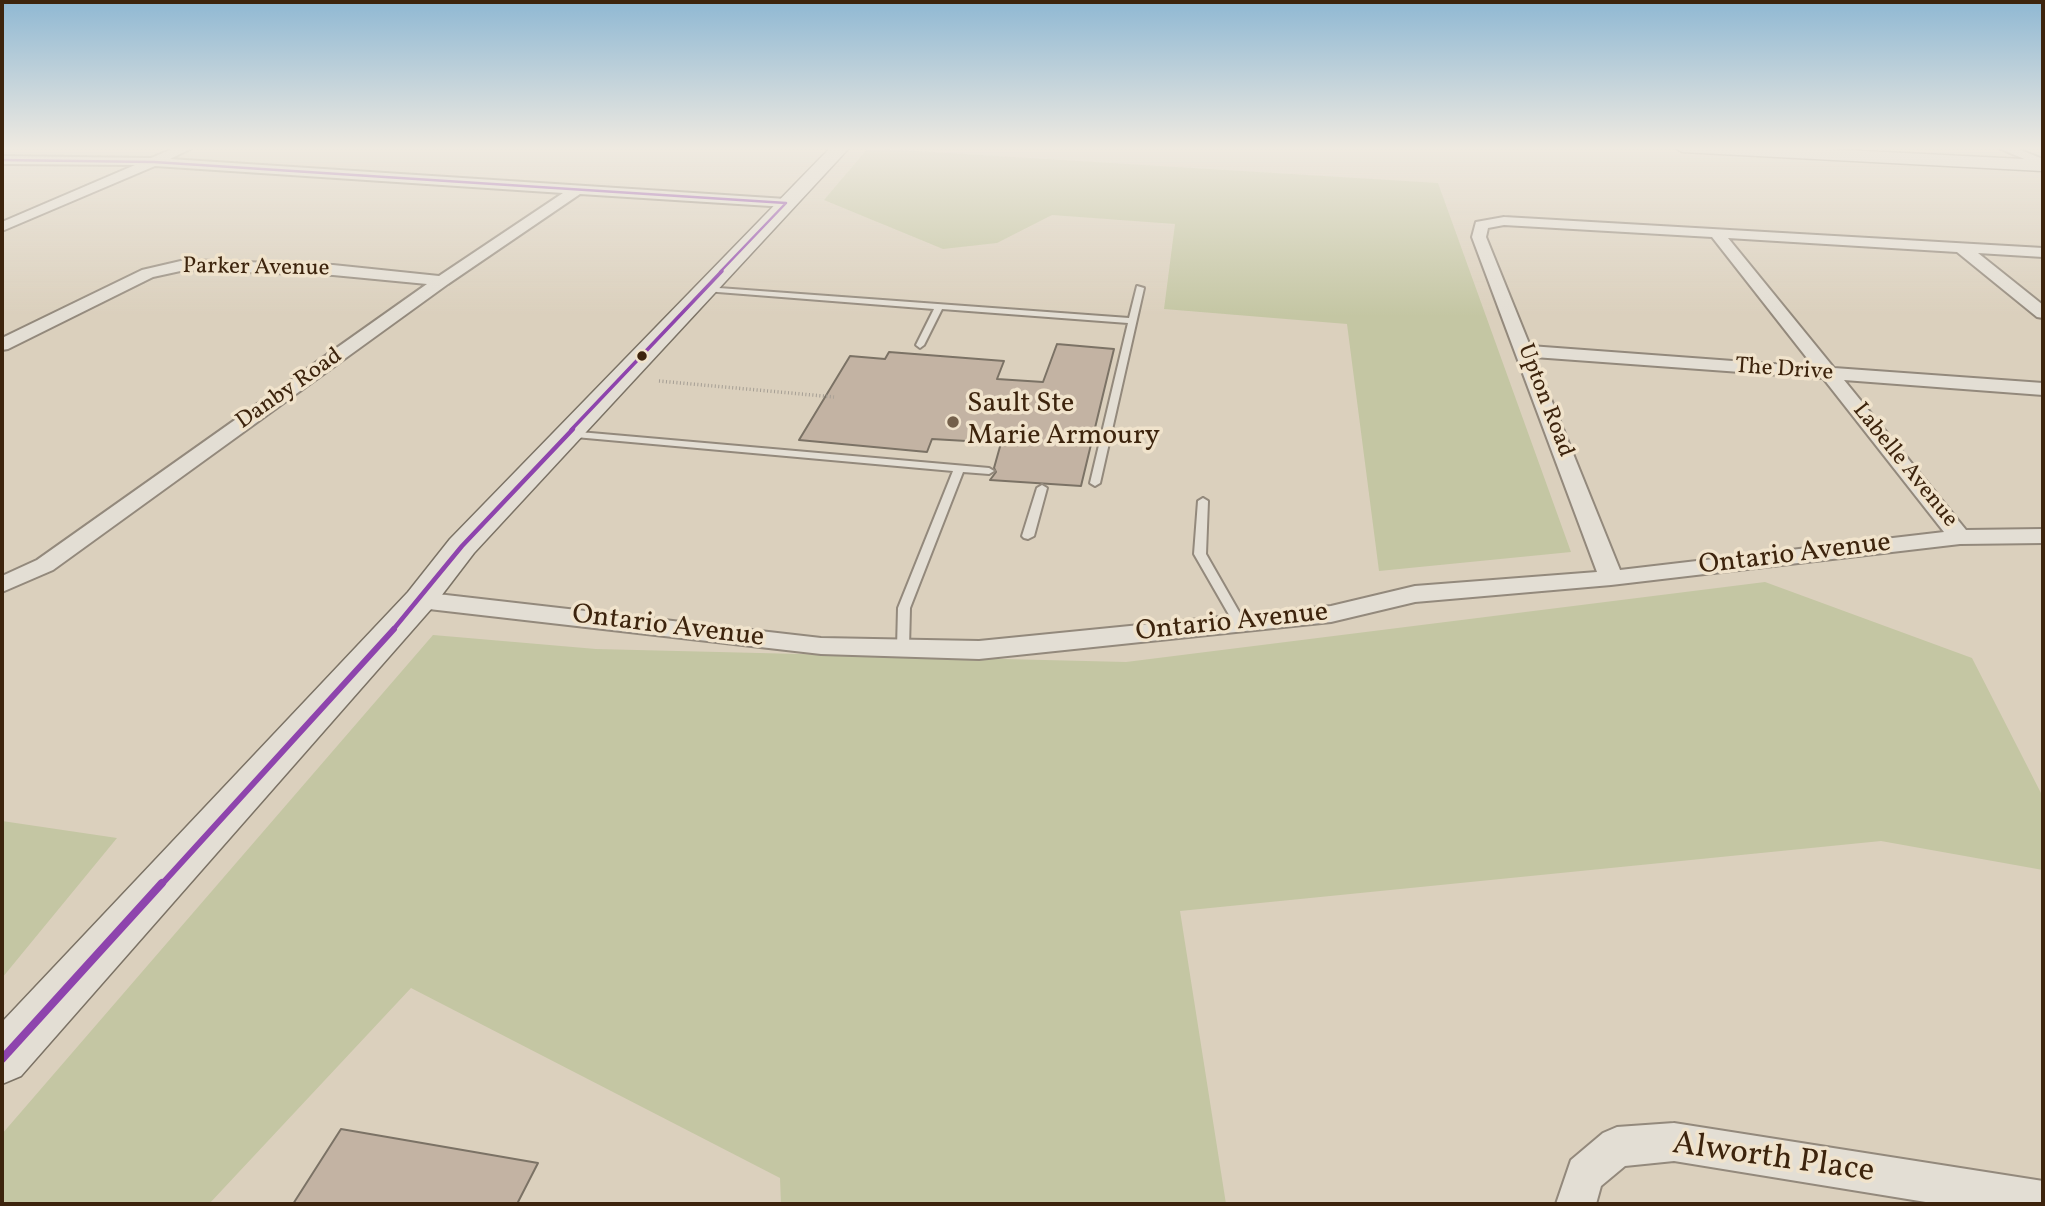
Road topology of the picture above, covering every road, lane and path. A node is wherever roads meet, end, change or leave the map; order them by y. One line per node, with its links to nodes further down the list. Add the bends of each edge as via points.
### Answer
1 (57, 203): 4 (street)
2 (556, 203): 8 (street, Danby Road)
3 (786, 203): 10 (street)
4 (2, 227)
5 (1715, 232): 6 (street); 16 (street, Upton Road, via 1504,220 1481,225 1479,237); 17 (street, Labelle Avenue)
6 (1961, 247): 7 (street); 12 (street)
7 (2043, 252)
8 (442, 281): 14 (street, Parker Avenue, via 333,270 185,265 148,273); 31 (street, Danby Road, via 45,565)
9 (1140, 288): 13 (lane)
10 (705, 289): 11 (lane); 21 (street)
11 (940, 306): 13 (lane); 15 (lane)
12 (2043, 313)
13 (1132, 321): 24 (lane)
14 (2, 345)
15 (920, 345)
16 (1525, 351): 17 (street, The Drive); 30 (street, Upton Road)
17 (1831, 374): 19 (street, The Drive); 29 (street, Labelle Avenue)
18 (659, 381): 20 (path)
19 (2043, 389)
20 (834, 397)
21 (568, 434): 22 (lane); 32 (street, via 462,545)
22 (959, 469): 23 (lane); 34 (lane, via 904,608)
23 (989, 471)
24 (1096, 483)
25 (1042, 488): 27 (lane)
26 (1203, 501): 33 (lane, via 1200,554)
27 (1028, 536)
28 (2043, 536): 29 (street, Ontario Avenue)
29 (1960, 537): 30 (street, Ontario Avenue)
30 (1611, 578): 33 (street, Ontario Avenue, via 1415,594 1331,614)
31 (2, 585)
32 (420, 600): 34 (street, Ontario Avenue, via 821,646); 35 (street)
33 (1240, 624): 34 (street, Ontario Avenue, via 979,650)
34 (903, 648)
35 (2, 1059)
36 (2043, 1201): 37 (street, Alworth Place, via 1674,1142 1618,1147 1585,1174)
37 (1576, 1204)

